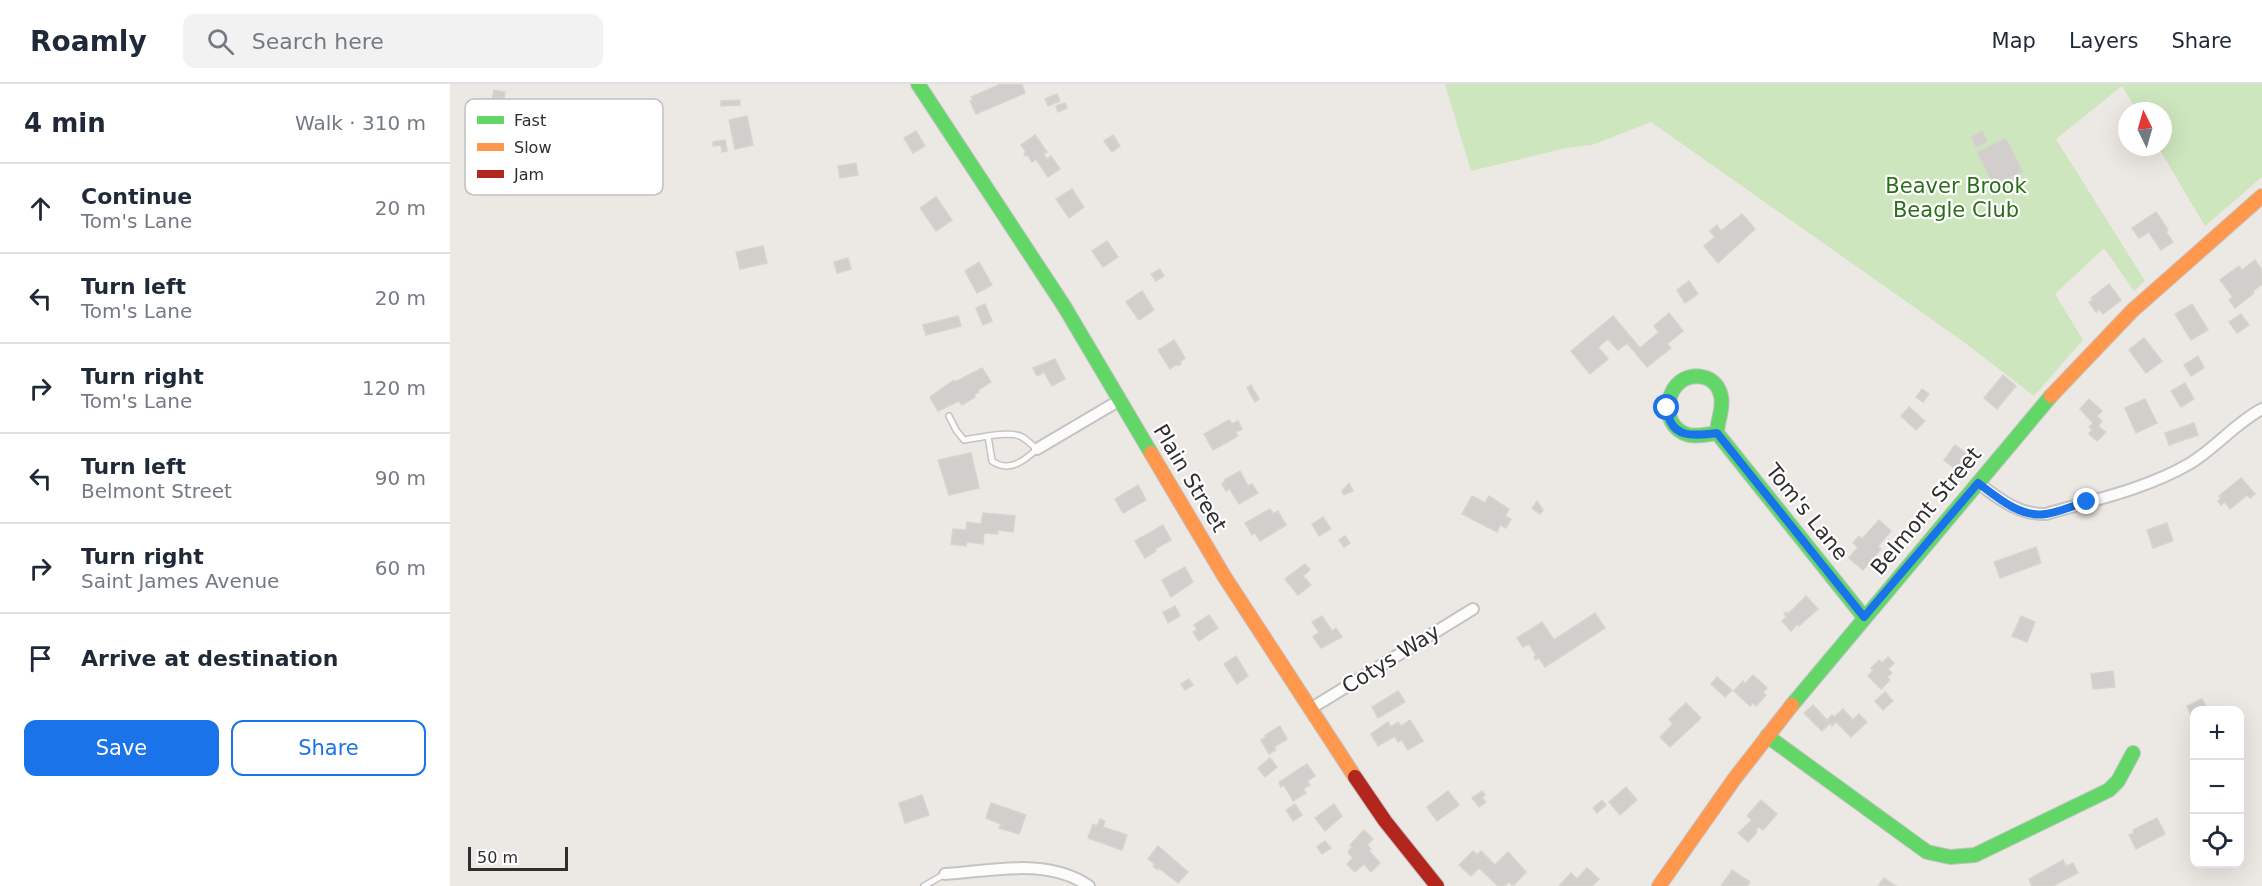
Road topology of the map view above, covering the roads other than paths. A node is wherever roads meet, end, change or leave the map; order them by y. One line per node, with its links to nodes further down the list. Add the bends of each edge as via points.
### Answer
1 (918, 84): 3 (main road, Plain Street, via 1054,291)
2 (2262, 196): 9 (main road, Belmont Street, via 2098,345)
3 (1120, 400): 8 (street); 12 (main road, Plain Street, via 1240,602)
4 (2262, 409): 9 (street, via 2172,473 2046,514 2025,512)
5 (950, 416): 7 (lane, via 964,440)
6 (1717, 433): 6 (main road, via 1690,435 1673,425 1667,408 1676,382 1692,375 1716,385 1723,406); 11 (main road, Tom's Lane)
7 (988, 436): 8 (lane, via 1020,436); 8 (lane, via 992,461 998,465 1022,463)
8 (1037, 449)
9 (1978, 483): 11 (main road, Belmont Street)
10 (1473, 609): 12 (street, Cotys Way)
11 (1864, 617): 13 (main road, Belmont Street)
12 (1310, 709): 18 (main road, Plain Street, via 1380,814)
13 (1767, 736): 14 (main road, via 1927,852 1950,857 1975,855 2109,790); 19 (main road, Belmont Street)
14 (2133, 753)
15 (945, 874): 16 (lane); 17 (street, via 1048,869)
16 (924, 886)
17 (1089, 886)
18 (1437, 886)
19 (1659, 886)

